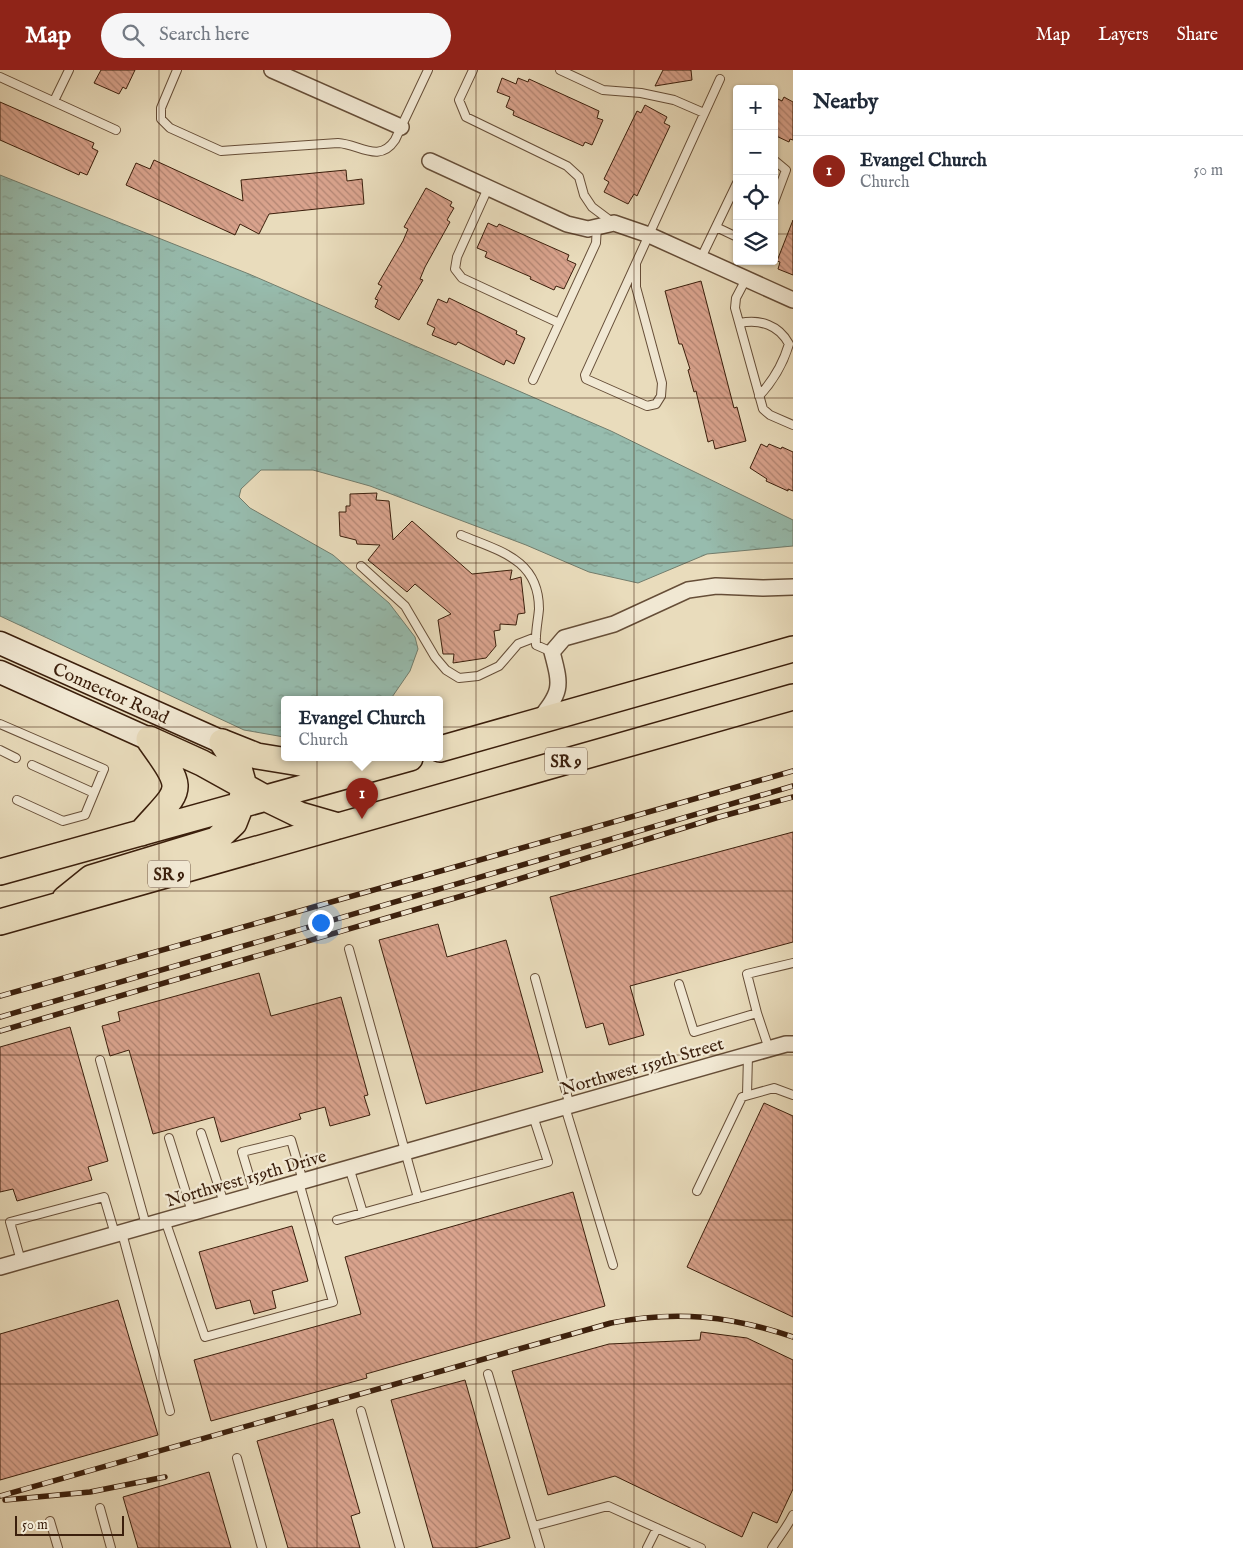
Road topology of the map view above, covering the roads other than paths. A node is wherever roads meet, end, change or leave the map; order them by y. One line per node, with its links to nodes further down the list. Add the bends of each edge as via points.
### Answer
1 (69, 70): 9 (lane)
2 (177, 70): 11 (lane, via 161,108 161,119 170,128 221,151 338,143 350,144 363,151 381,152 390,147)
3 (272, 70): 11 (street)
4 (428, 70): 11 (lane)
5 (473, 70): 18 (lane, via 460,100 466,117 567,166 579,177 584,195 592,207)
6 (560, 70): 10 (lane, via 603,90 674,100)
7 (0, 77): 9 (lane)
8 (720, 79): 10 (lane)
9 (54, 102): 12 (lane)
10 (704, 113): 21 (lane)
11 (401, 127)
12 (116, 130)
13 (430, 162): 15 (street)
14 (778, 163): 17 (lane, via 786,170)
15 (488, 188): 19 (street, via 567,224 588,229); 27 (lane, via 457,257 455,269 462,278)
16 (733, 191): 20 (lane)
17 (778, 191)
18 (614, 223): 19 (street); 21 (street)
19 (597, 226): 27 (lane, via 596,243)
20 (716, 227): 22 (lane); 23 (lane)
21 (649, 235): 23 (street); 24 (lane)
22 (733, 235)
23 (701, 258): 25 (street)
24 (636, 264): 24 (lane, via 586,379 647,406 656,404 662,384 636,288)
25 (746, 279): 26 (street); 28 (lane, via 736,298 735,308)
26 (793, 300)
27 (559, 323): 29 (lane)
28 (740, 323): 30 (lane); 30 (lane, via 767,324 783,333 789,344 773,381)
29 (533, 380)
30 (759, 396): 31 (lane, via 763,409 770,415)
31 (793, 425)
32 (461, 536): 35 (lane, via 523,564 536,590 539,608)
33 (361, 566): 35 (lane, via 405,606 436,657 446,670 459,678 478,676 499,666 518,644)
34 (793, 587): 37 (street, via 716,586 688,590 614,624 564,638)
35 (536, 637): 37 (lane, via 536,644)
36 (0, 643): 44 (main road, Connector Road)
37 (555, 649): 41 (street, via 559,686 554,701)
38 (793, 649): 41 (main road)
39 (0, 672): 43 (main road, Connector Road)
40 (793, 697): 57 (main road, SR 9)
41 (538, 722): 45 (main road)
42 (0, 724): 53 (lane, via 104,769)
43 (149, 739): 54 (main road, via 202,762); 58 (main road, via 171,770 176,788 168,805)
44 (222, 742): 48 (main road, via 257,756); 54 (main road, via 239,768)
45 (443, 748)
46 (0, 750): 47 (lane)
47 (16, 758)
48 (281, 760)
49 (288, 761): 52 (main road, via 339,762)
50 (399, 761): 52 (main road)
51 (32, 765): 53 (lane)
52 (366, 770): 56 (main road)
53 (94, 793): 55 (lane, via 85,815 63,820)
54 (242, 796): 56 (main road); 58 (main road); 60 (main road, via 234,823 216,840 91,878)
55 (17, 800)
56 (267, 800): 57 (main road, via 300,815)
57 (338, 826): 60 (main road, SR 9)
58 (141, 834): 59 (main road)
59 (0, 872)
60 (56, 906): 61 (main road, SR 9)
61 (0, 922)
62 (349, 949): 78 (lane)
63 (793, 963): 66 (lane, via 747,974)
64 (536, 978): 73 (lane)
65 (679, 984): 66 (lane, via 694,1032)
66 (757, 1013): 68 (lane)
67 (793, 1044): 68 (street, Northwest 159th Street)
68 (770, 1049): 69 (street, Northwest 159th Street)
69 (748, 1055): 71 (lane); 73 (street, Northwest 159th Street)
70 (100, 1060): 89 (lane)
71 (748, 1095): 72 (lane, via 774,1088); 81 (lane, via 742,1097)
72 (793, 1095)
73 (568, 1107): 74 (street, Northwest 159th Street); 92 (lane)
74 (533, 1116): 75 (street, Northwest 159th Street); 83 (lane, via 548,1162)
75 (502, 1124): 78 (street, Northwest 159th Drive)
76 (201, 1133): 84 (lane)
77 (169, 1138): 85 (lane)
78 (404, 1152): 79 (street, Northwest 159th Drive); 83 (lane)
79 (349, 1167): 80 (street, Northwest 159th Drive); 86 (lane)
80 (301, 1181): 82 (street, Northwest 159th Drive); 82 (lane, via 291,1140 242,1152); 87 (lane, via 334,1302 204,1336)
81 (697, 1191)
82 (254, 1195): 84 (street, Northwest 159th Drive)
83 (418, 1198): 86 (lane)
84 (224, 1203): 85 (street, Northwest 159th Drive)
85 (192, 1212): 87 (street, Northwest 159th Drive)
86 (363, 1213): 88 (lane)
87 (164, 1220): 89 (street, Northwest 159th Drive)
88 (337, 1220)
89 (146, 1225): 90 (street, Northwest 159th Drive)
90 (118, 1233): 91 (street, Northwest 159th Drive); 91 (lane, via 104,1197 10,1222); 95 (lane)
91 (21, 1261): 93 (street, Northwest 159th Drive)
92 (613, 1265)
93 (0, 1267)
94 (488, 1374): 101 (lane)
95 (170, 1411)
96 (360, 1411): 107 (lane)
97 (237, 1458): 106 (lane)
98 (100, 1508): 105 (lane)
99 (793, 1515): 102 (lane)
100 (50, 1521): 104 (lane)
101 (534, 1526): 103 (lane, via 608,1506); 108 (lane)
102 (790, 1527): 111 (lane)
103 (656, 1528): 109 (lane); 110 (lane)
104 (58, 1548)
105 (111, 1548)
106 (262, 1548)
107 (400, 1548)
108 (540, 1548)
109 (647, 1548)
110 (701, 1548)
111 (772, 1548)

